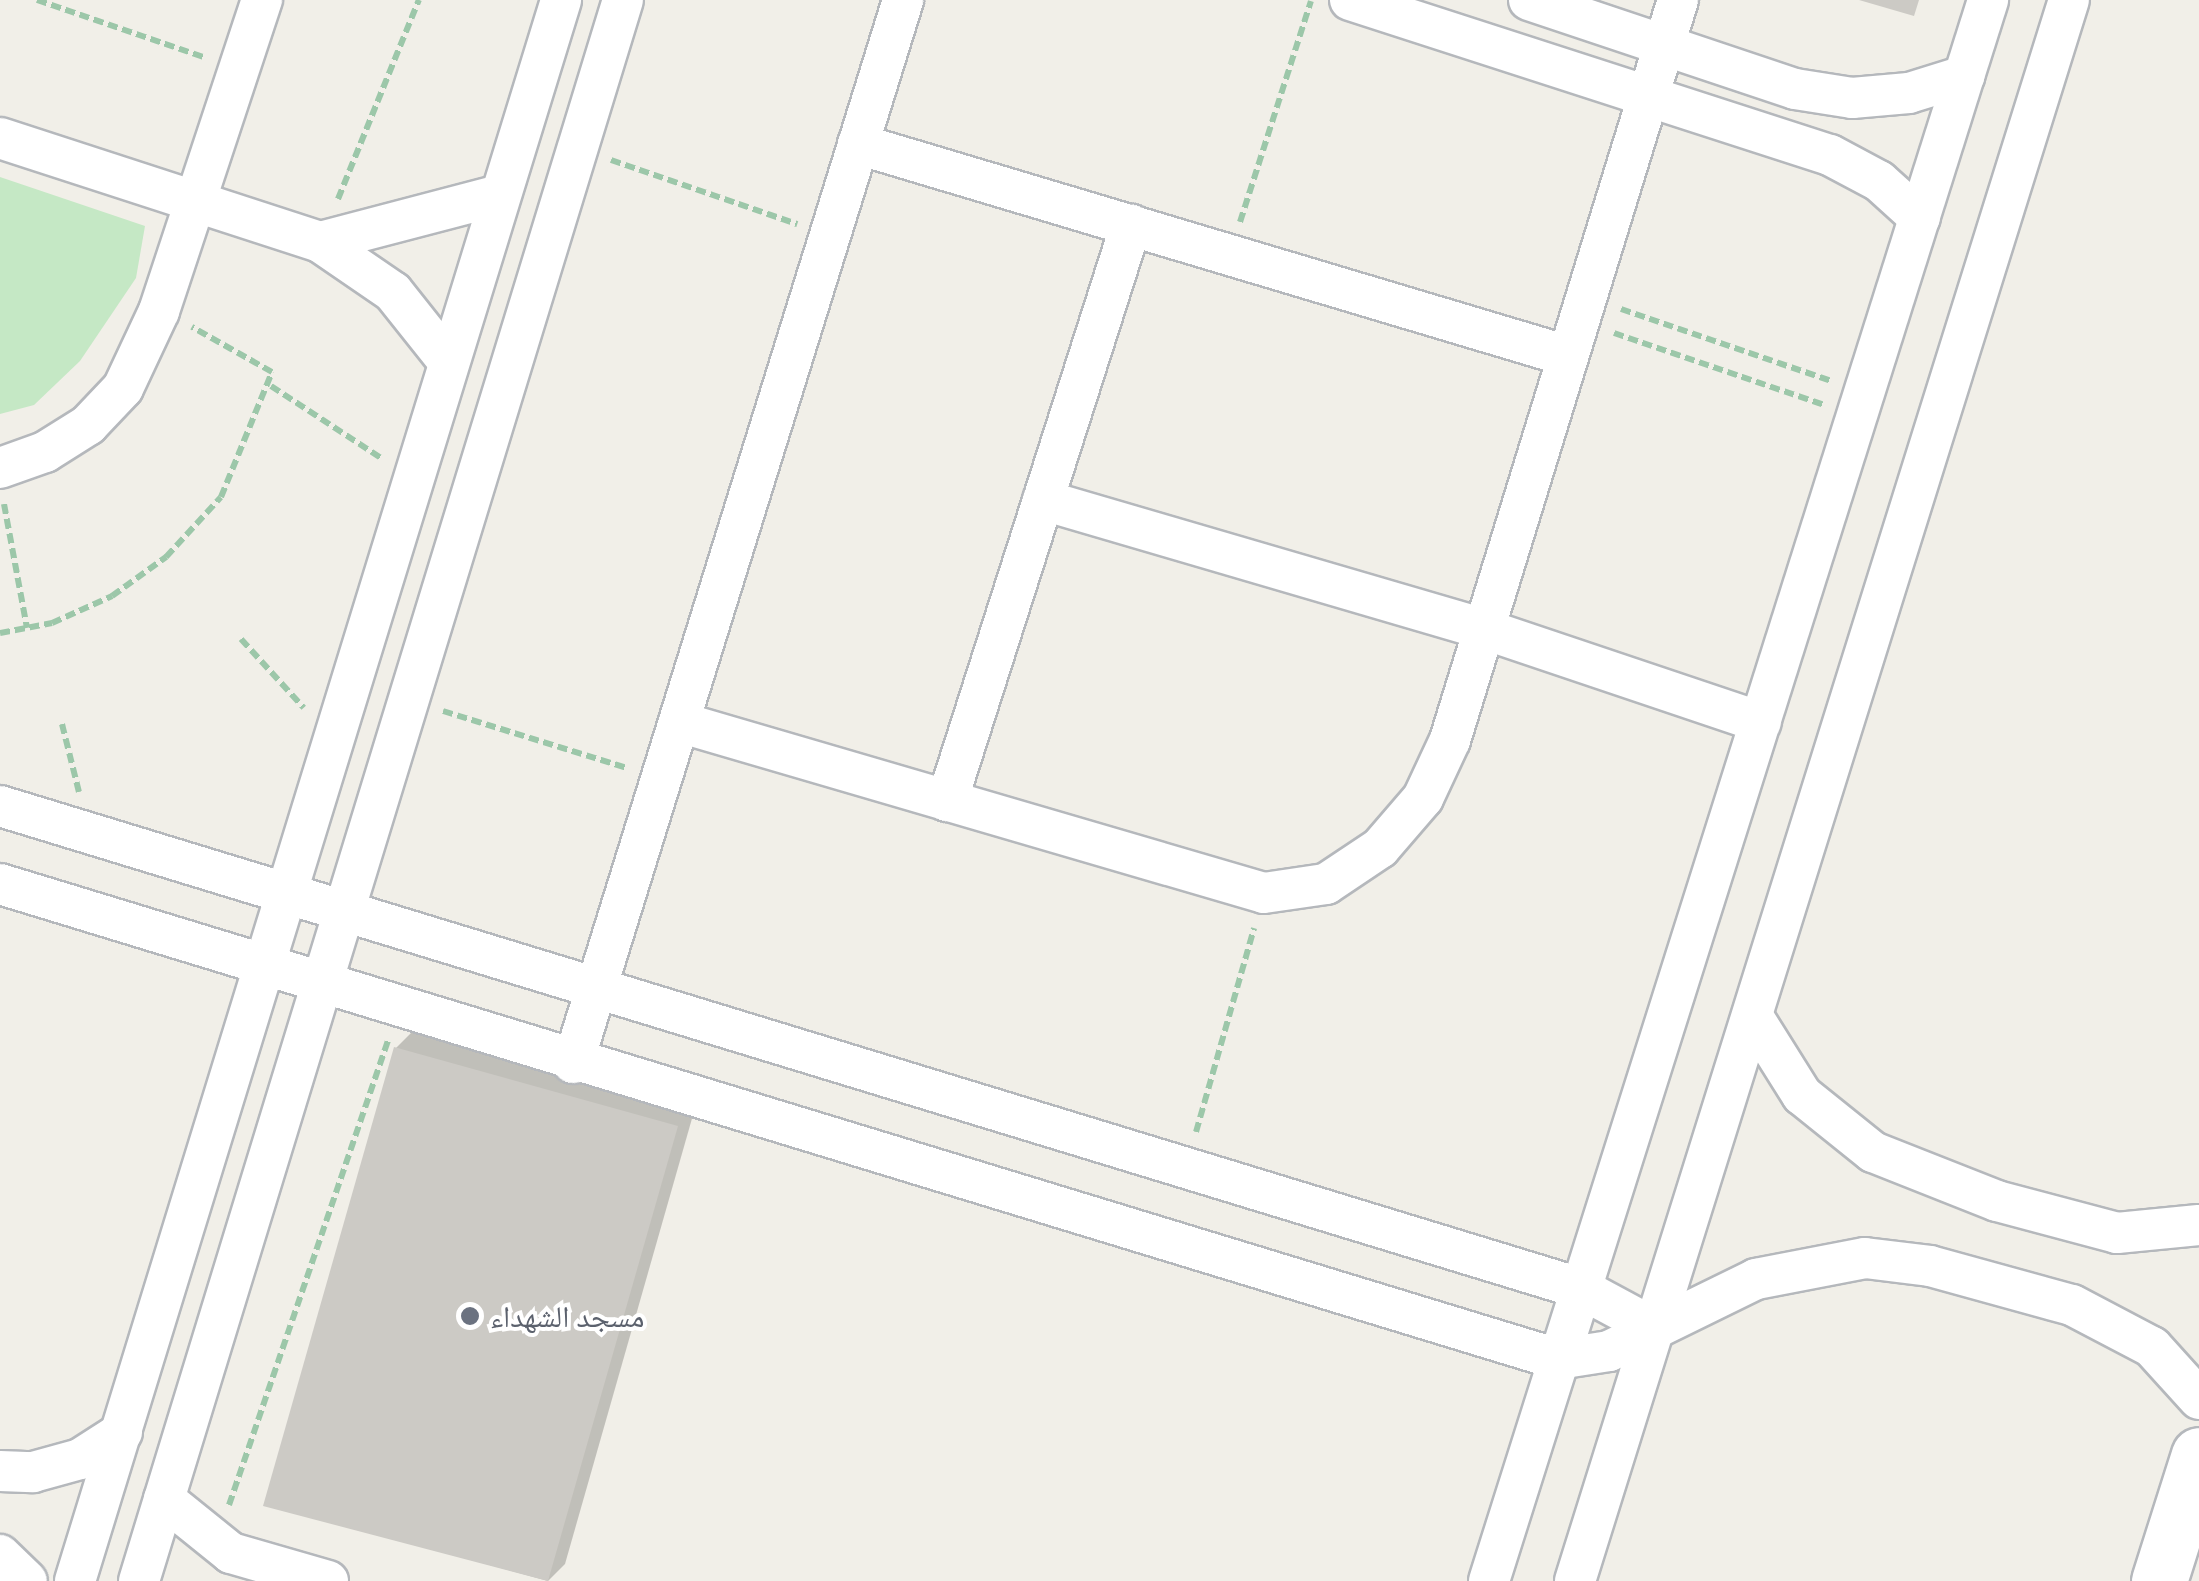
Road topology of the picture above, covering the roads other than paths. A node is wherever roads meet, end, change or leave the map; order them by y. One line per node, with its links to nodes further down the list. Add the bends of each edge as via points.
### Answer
1 (262, 0): 16 (street)
2 (561, 0): 15 (street)
3 (623, 0): 31 (street)
4 (903, 0): 14 (street)
5 (1350, 0): 12 (street)
6 (1529, 0): 10 (street)
7 (1678, 0): 10 (street)
8 (1988, 0): 11 (street)
9 (2069, 0): 35 (street)
10 (1664, 44): 11 (street, via 1795,89 1852,98 1909,94); 12 (street)
11 (1964, 76): 17 (street)
12 (1649, 96): 17 (street, via 1830,155 1879,182); 20 (street)
13 (0, 138): 16 (street)
14 (858, 144): 18 (street); 25 (street)
15 (499, 195): 19 (street); 21 (street)
16 (195, 202): 19 (street); 22 (street, via 159,311 123,388 88,424 46,452)
17 (1920, 218): 26 (street)
18 (1131, 225): 20 (street, via 1230,253); 23 (street)
19 (320, 242): 21 (street, via 393,292)
20 (1578, 324): 24 (street)
21 (447, 360): 30 (street)
22 (0, 468)
23 (1043, 500): 24 (street); 27 (street)
24 (1484, 629): 26 (street); 27 (street, via 1450,740 1422,798 1380,848 1326,884 1264,893)
25 (679, 722): 27 (street); 34 (street)
26 (1761, 722): 38 (street)
27 (947, 802)
28 (0, 806): 30 (street)
29 (0, 884): 32 (street)
30 (285, 893): 31 (street); 32 (street)
31 (344, 911): 33 (street); 34 (street)
32 (262, 964): 33 (street); 42 (street)
33 (322, 982): 36 (street); 45 (street)
34 (595, 990): 36 (street); 38 (street)
35 (1754, 1017): 37 (street, via 1802,1095 1873,1152 1997,1202 2117,1233); 39 (street)
36 (573, 1062): 40 (street)
37 (2199, 1225)
38 (1580, 1288): 39 (street); 40 (street)
39 (1656, 1329): 40 (street, via 1609,1351); 41 (street, via 1756,1278 1810,1264 1864,1258 1930,1266 2112,1323 2152,1347); 52 (street)
40 (1558, 1360): 51 (street)
41 (2199, 1400)
42 (122, 1432): 44 (street, via 80,1459 32,1472); 49 (street)
43 (2199, 1455): 53 (street)
44 (0, 1471)
45 (164, 1498): 47 (street, via 215,1544); 50 (street)
46 (0, 1555): 48 (street)
47 (294, 1577)
48 (27, 1581)
49 (75, 1581)
50 (139, 1581)
51 (1489, 1581)
52 (1575, 1581)
53 (2159, 1581)

